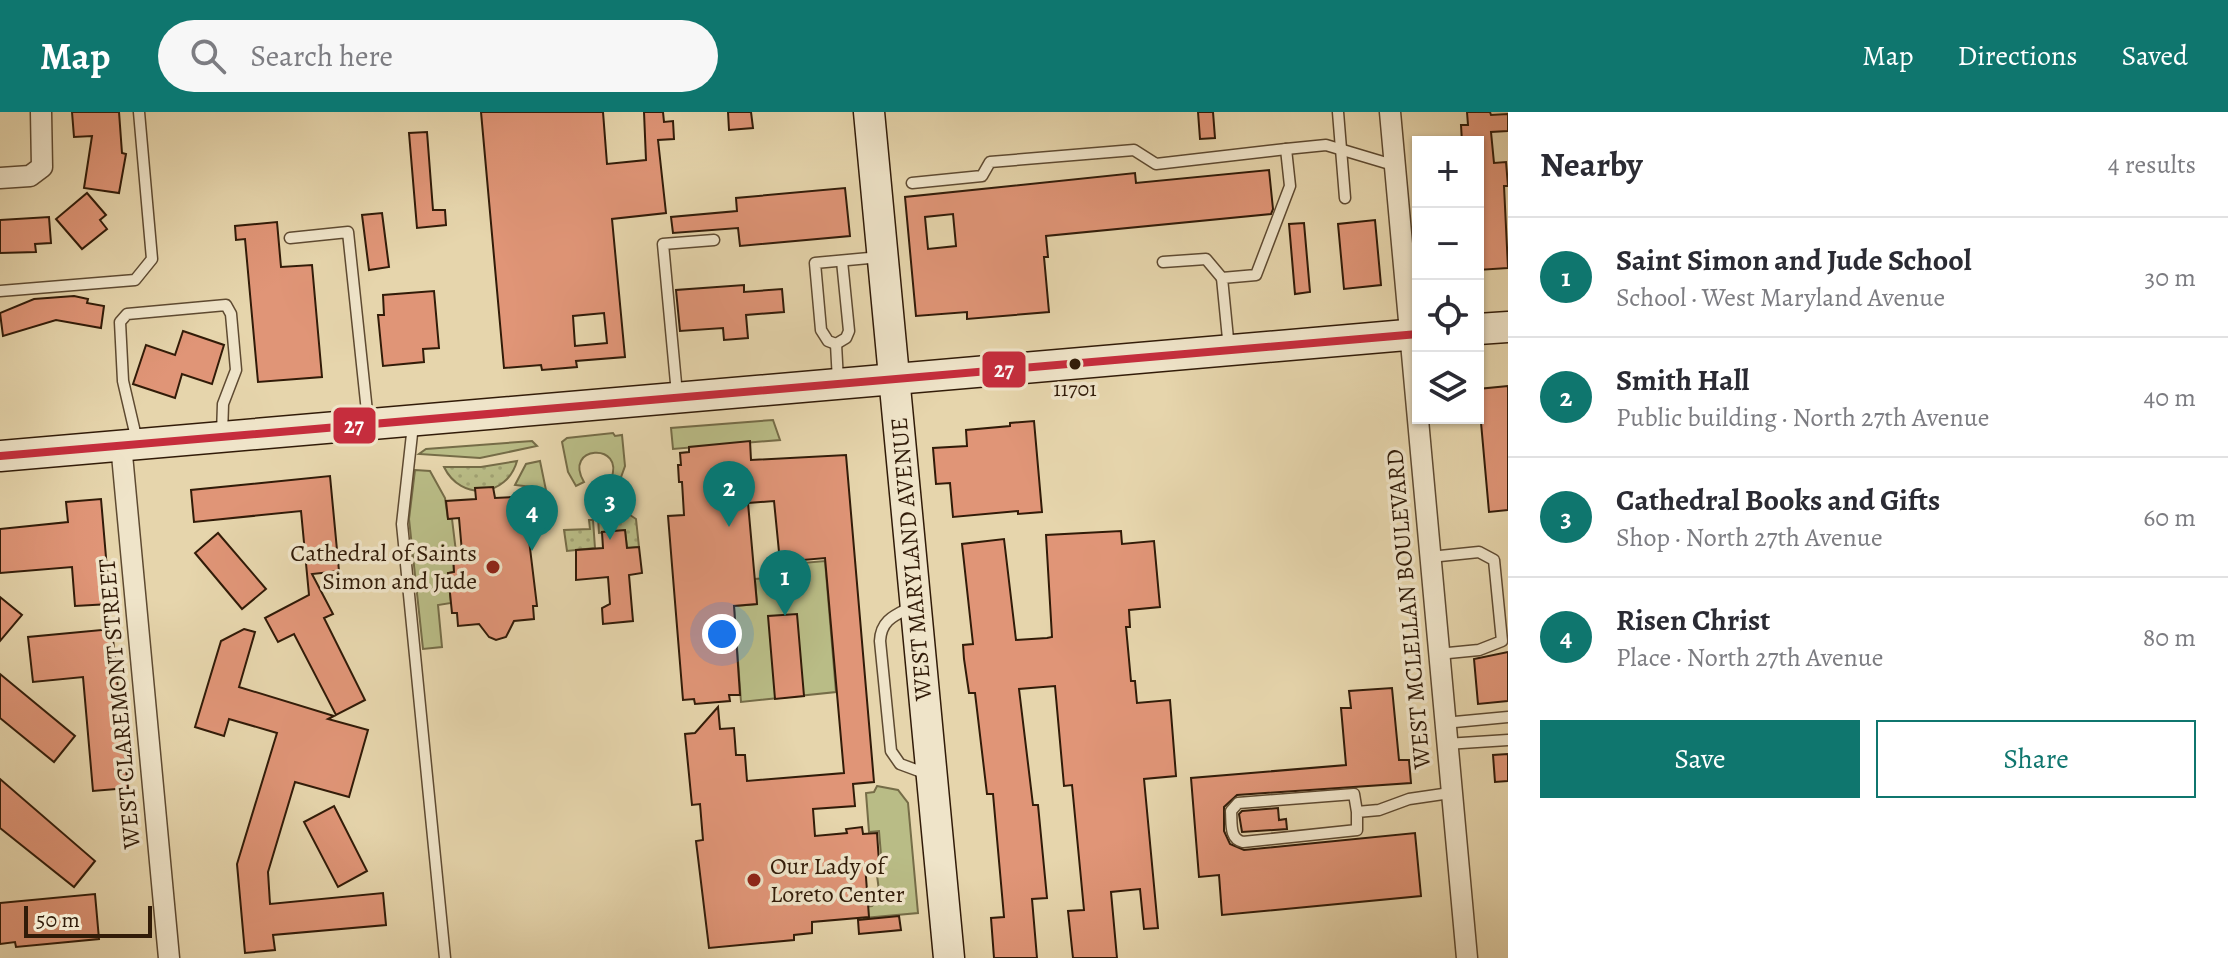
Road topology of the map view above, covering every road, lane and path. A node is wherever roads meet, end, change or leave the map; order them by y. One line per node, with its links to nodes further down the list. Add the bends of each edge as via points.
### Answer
1 (41, 112): 9 (street, via 42,167 30,176)
2 (139, 112): 18 (lane, via 152,259 135,280)
3 (869, 112): 14 (main road, WEST MARYLAND AVENUE)
4 (1338, 112): 6 (lane)
5 (1390, 112): 8 (street, WEST MCLELLAN BOULEVARD)
6 (1341, 148): 7 (lane); 8 (lane); 11 (lane)
7 (1286, 149): 10 (lane, via 1156,164 1134,150 990,162 982,176); 17 (lane, via 1290,186 1256,275)
8 (1393, 165): 19 (street, WEST MCLELLAN BOULEVARD)
9 (0, 178)
10 (912, 183)
11 (1345, 198)
12 (290, 238): 30 (lane, via 348,232)
13 (714, 240): 28 (lane, via 663,244)
14 (882, 257): 15 (lane); 26 (main road, WEST MARYLAND AVENUE)
15 (842, 261): 23 (lane, via 849,331); 23 (lane, via 815,263 821,330)
16 (1163, 262): 17 (lane, via 1206,259)
17 (1222, 278): 24 (lane)
18 (0, 291)
19 (1412, 326)
20 (1508, 327): 21 (main road)
21 (1484, 329)
22 (1412, 335): 24 (main road)
23 (836, 344): 27 (lane)
24 (1229, 351): 26 (main road)
25 (1414, 352): 34 (street, WEST MCLELLAN BOULEVARD)
26 (893, 378): 27 (main road); 43 (main road, WEST MARYLAND AVENUE)
27 (838, 383): 28 (main road)
28 (677, 396): 29 (main road)
29 (413, 419): 30 (main road); 42 (lane, via 402,524)
30 (368, 423): 31 (main road)
31 (222, 436): 32 (main road); 32 (lane, via 223,404 236,370 226,305 127,314 120,322)
32 (129, 444): 33 (main road); 41 (street, WEST CLAREMONT STREET)
33 (0, 456)
34 (1429, 558): 35 (street, WEST MCLELLAN BOULEVARD); 35 (lane, via 1479,552 1494,560 1502,641 1479,650)
35 (1438, 654): 37 (street, WEST MCLELLAN BOULEVARD)
36 (1508, 717): 37 (lane)
37 (1445, 733): 38 (lane); 39 (street, WEST MCLELLAN BOULEVARD)
38 (1508, 740)
39 (1450, 793): 40 (lane); 44 (street, WEST MCLELLAN BOULEVARD)
40 (1357, 812): 40 (lane, via 1357,830 1243,842 1233,833 1231,811 1238,803 1354,794)
41 (169, 958)
42 (445, 958)
43 (949, 958)
44 (1467, 958)

